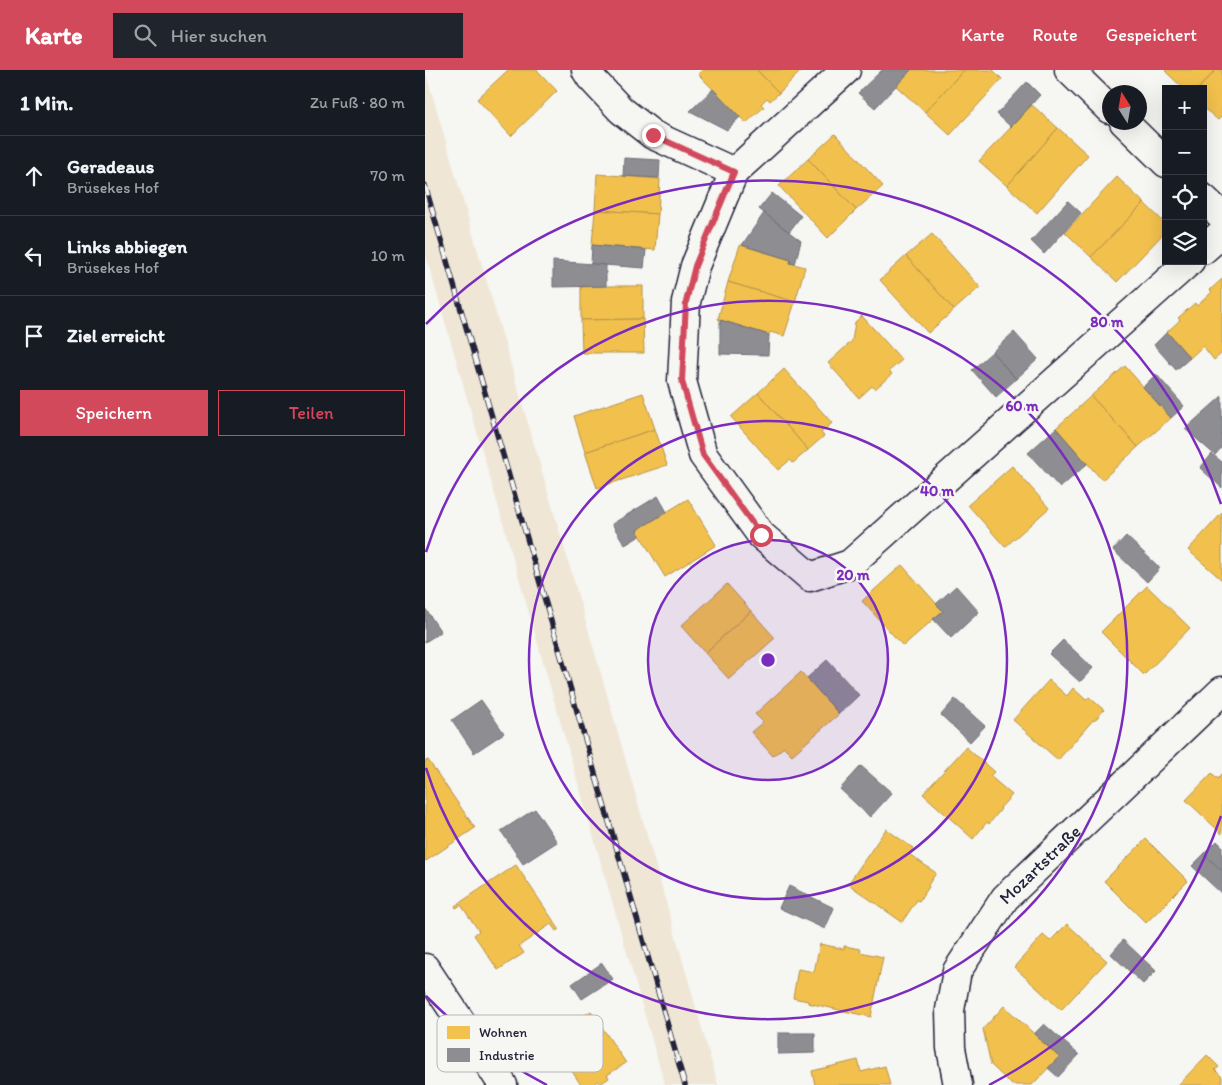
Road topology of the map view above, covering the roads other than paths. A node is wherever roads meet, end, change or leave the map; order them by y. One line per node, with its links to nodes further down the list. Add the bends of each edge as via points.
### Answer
1 (586, 70): 7 (street, via 621,110 653,135)
2 (846, 70): 7 (street)
3 (1069, 70): 4 (street)
4 (1102, 102)
5 (1132, 130): 6 (street)
6 (1162, 159)
7 (734, 172): 12 (street, via 695,266 686,302 682,381 703,455 761,535 810,578 850,564)
8 (1207, 202): 9 (street)
9 (1222, 216)
10 (1222, 233): 11 (street)
11 (1207, 246)
12 (1186, 265)
13 (1222, 692): 18 (street, Mozartstraße, via 1005,898 957,971 950,1010 951,1048)
14 (425, 968): 15 (street)
15 (456, 1015)
16 (494, 1072): 17 (street)
17 (503, 1085)
18 (958, 1085)

